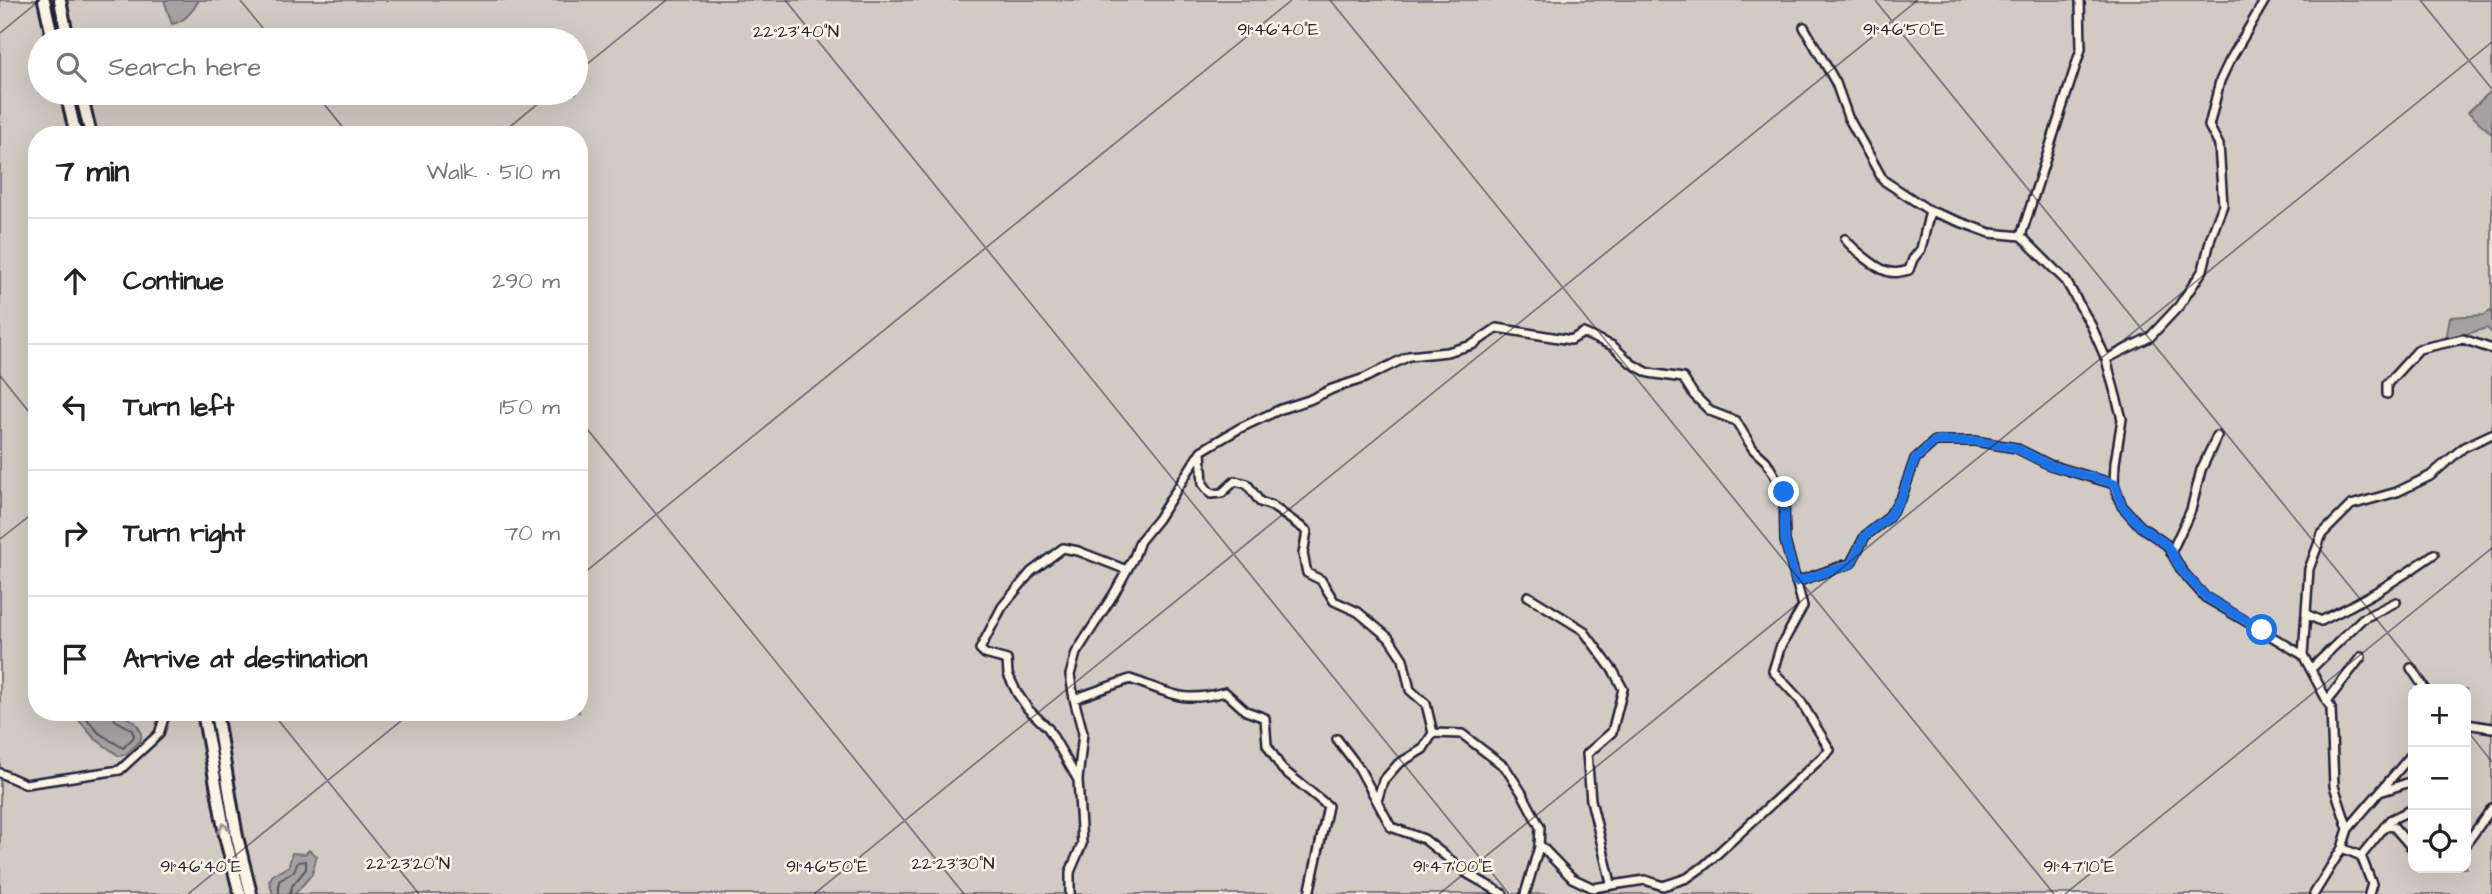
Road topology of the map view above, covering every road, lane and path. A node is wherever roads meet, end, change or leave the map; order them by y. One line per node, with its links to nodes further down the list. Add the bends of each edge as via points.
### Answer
1 (44, 0): 6 (main road)
2 (60, 0): 7 (main road)
3 (2080, 0): 13 (street, via 2081,49)
4 (2265, 0): 16 (street, via 2220,81 2210,126 2219,145 2223,205 2203,270 2179,306 2150,337)
5 (1804, 27): 12 (street, via 1883,180)
6 (50, 28)
7 (66, 28)
8 (69, 105): 10 (main road)
9 (84, 105): 11 (main road)
10 (74, 126)
11 (89, 126)
12 (1930, 211): 13 (street, via 1990,233); 14 (street, via 1921,249 1909,270 1885,271)
13 (2021, 236): 16 (street, via 2066,281)
14 (1845, 239)
15 (2492, 349): 17 (street, via 2463,339 2419,349 2388,384)
16 (2106, 359): 21 (street, via 2122,419)
17 (2387, 394)
18 (2492, 434): 28 (street, via 2464,447 2430,476 2397,492 2351,505 2322,534 2309,569)
19 (2217, 436): 22 (street)
20 (1201, 451): 24 (street, via 1140,541); 25 (street, via 1240,428 1409,356 1472,345 1497,328 1572,340 1583,333 1613,346 1648,373 1683,378 1710,411 1737,421 1784,492 1785,541); 41 (street, via 1203,484 1211,494 1222,493 1235,481 1247,484 1261,502 1307,531 1303,554 1307,573 1321,580 1334,601 1358,612 1389,638 1403,659 1410,690 1426,704)
21 (2115, 484): 22 (street, via 2122,506); 25 (street, via 2049,465 2016,448 1935,441 1915,459 1902,496 1888,518 1865,536 1851,564)
22 (2171, 553): 29 (street, via 2206,597)
23 (2434, 554): 28 (street, via 2347,609 2321,621)
24 (1127, 570): 34 (street, via 1076,653 1070,675); 45 (street, via 1063,548 1031,572 1002,607 981,649 1007,660 1017,693 1048,728)
25 (1796, 582): 58 (street, via 1803,606 1773,671 1800,699 1830,750 1687,878 1663,886 1645,880)
26 (1528, 596): 58 (street, via 1583,630 1623,689 1612,732 1587,754 1591,800)
27 (2396, 602): 32 (street, via 2362,619)
28 (2306, 614): 29 (street)
29 (2303, 655): 32 (street)
30 (2361, 657): 35 (street)
31 (2411, 668): 33 (street)
32 (2311, 669): 35 (street)
33 (2421, 684)
34 (1074, 699): 45 (street, via 1083,733); 62 (street, via 1130,679 1176,696 1199,699 1225,692 1246,711 1265,719 1267,745 1282,769 1328,806)
35 (2327, 701): 52 (street, via 2334,786)
36 (163, 721): 44 (street, via 159,734 120,770 25,784)
37 (205, 721): 59 (main road, one-way to 37)
38 (218, 721): 60 (main road)
39 (2471, 725): 40 (street)
40 (2492, 728)
41 (1433, 733): 48 (street, via 1423,749 1398,764 1383,781); 55 (street, via 1462,734 1505,767 1540,827)
42 (1336, 738): 48 (street)
43 (2408, 759): 47 (street)
44 (0, 773)
45 (1078, 780): 61 (street, via 1082,844 1070,872)
46 (2408, 783): 47 (street)
47 (2379, 793): 52 (street)
48 (1377, 802): 63 (street, via 1391,827 1424,839 1468,874)
49 (2492, 808): 53 (street)
50 (2411, 810): 51 (street)
51 (2385, 826): 54 (street, via 2394,827); 57 (street)
52 (2348, 829): 56 (street)
53 (2471, 837)
54 (2408, 843)
55 (1539, 844): 58 (street, via 1572,878 1593,888); 64 (street)
56 (2342, 848): 57 (street); 65 (street)
57 (2361, 856): 66 (street, via 2372,884)
58 (1611, 883)
59 (240, 894)
60 (251, 894)
61 (1070, 894)
62 (1309, 894)
63 (1503, 894)
64 (1525, 894)
65 (2314, 894)
66 (2369, 894)

